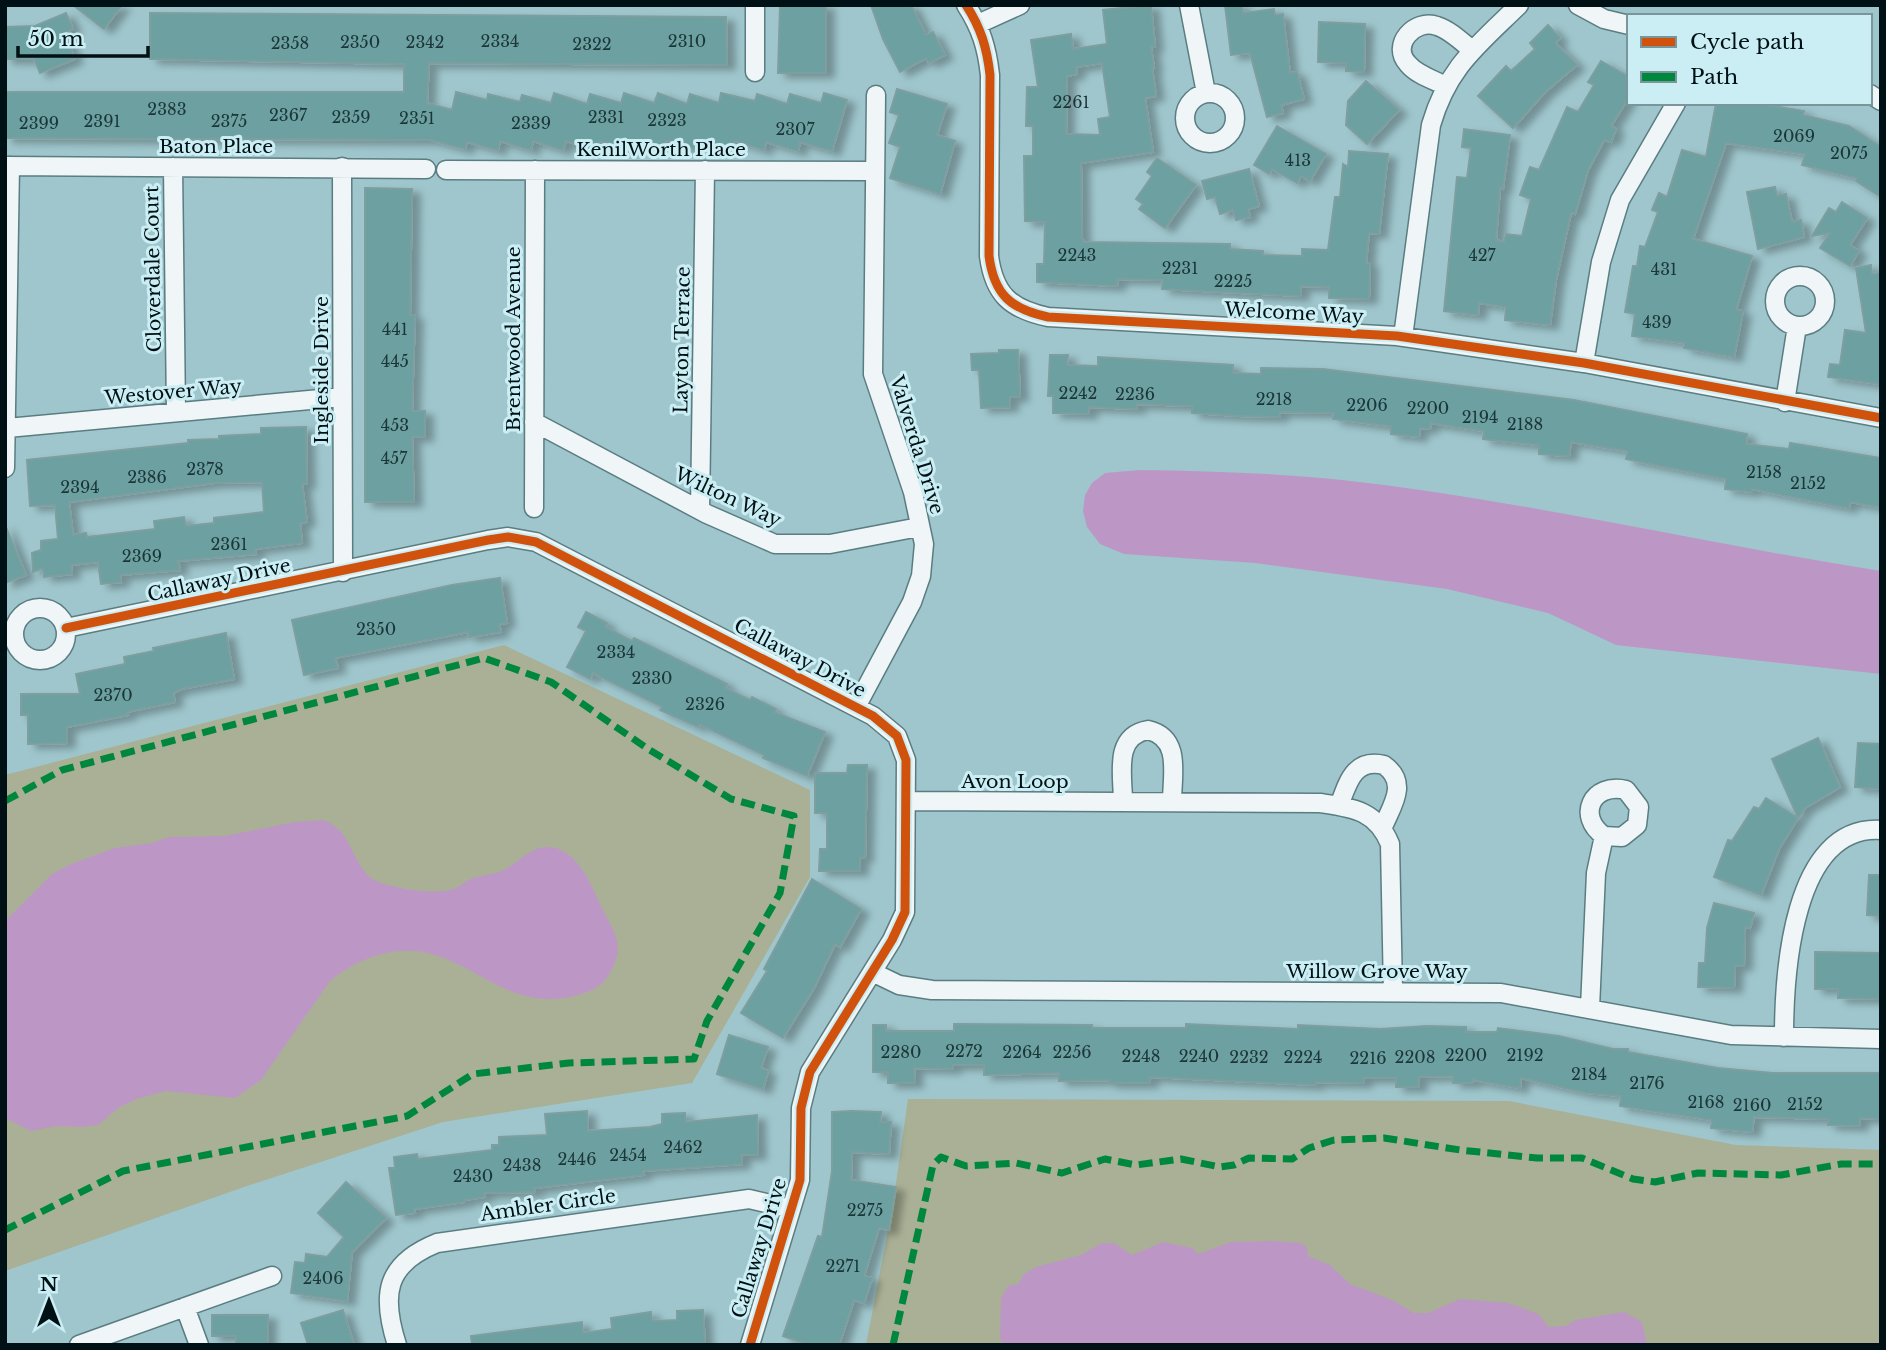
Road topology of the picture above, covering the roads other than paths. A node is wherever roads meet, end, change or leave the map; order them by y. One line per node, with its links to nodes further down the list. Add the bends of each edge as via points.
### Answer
1 (755, 5): 10 (street)
2 (966, 5): 7 (street, Welcome Way)
3 (1020, 5): 7 (street)
4 (1189, 5): 12 (street)
5 (1519, 5): 9 (street)
6 (1578, 5): 8 (street)
7 (978, 24): 24 (street, Welcome Way, via 990,75 992,278 1003,296 1024,312)
8 (1627, 25)
9 (1472, 50): 11 (street); 11 (street, via 1443,28 1428,24 1419,25 1405,37 1403,52 1408,65)
10 (755, 72)
11 (1446, 86): 24 (street, via 1431,125)
12 (1206, 93)
13 (876, 96): 22 (street, Valverda Drive)
14 (1675, 105): 25 (street, via 1619,200 1601,262)
15 (7, 166): 16 (street, Baton Place); 31 (street)
16 (173, 167): 17 (street, Baton Place); 28 (street, Cloverdale Court)
17 (342, 167): 18 (street, Baton Place); 26 (street, Ingleside Drive)
18 (426, 169)
19 (446, 170): 20 (street, KenilWorth Place)
20 (535, 170): 21 (street, KenilWorth Place); 30 (street, Brentwood Avenue)
21 (705, 170): 22 (street, KenilWorth Place); 34 (street, Layton Terrace)
22 (875, 171): 35 (street, Valverda Drive, via 873,374 913,492)
23 (1797, 326): 27 (street)
24 (1403, 337): 25 (street, Welcome Way)
25 (1584, 363): 27 (street, Welcome Way)
26 (342, 397): 28 (street, Westover Way); 36 (street, Ingleside Drive)
27 (1785, 402): 29 (street, Welcome Way)
28 (176, 412): 31 (street, Westover Way)
29 (1881, 418)
30 (534, 422): 33 (street, Brentwood Avenue); 34 (street, Wilton Way)
31 (7, 428): 32 (street)
32 (5, 468)
33 (534, 508)
34 (700, 510): 35 (street, Wilton Way, via 775,544 830,544)
35 (919, 527): 38 (street, Valverda Drive, via 924,544 922,566 912,602)
36 (343, 572): 37 (street, Callaway Drive); 38 (street, Callaway Drive, via 488,540 521,538)
37 (66, 628)
38 (856, 707): 39 (street, Callaway Drive, via 888,726 903,746)
39 (907, 801): 40 (street, Avon Loop); 46 (street, Callaway Drive, via 905,912)
40 (1123, 802): 41 (street, Avon Loop); 41 (street, via 1123,749 1129,738 1148,730 1171,745)
41 (1172, 802): 42 (street, Avon Loop)
42 (1339, 806): 43 (street, Avon Loop, via 1370,816); 43 (street, via 1355,770 1364,764 1384,765 1396,777 1398,791)
43 (1383, 827): 47 (street, via 1390,844)
44 (1881, 830): 49 (street, via 1848,834 1833,844 1809,886 1787,965)
45 (1604, 836): 48 (street, via 1596,873)
46 (872, 972): 47 (street, Willow Grove Way, via 898,985 932,990); 51 (street, Callaway Drive, via 810,1072 801,1108 800,1180)
47 (1393, 992): 48 (street, Willow Grove Way, via 1501,993)
48 (1590, 1008): 49 (street, Willow Grove Way, via 1731,1035)
49 (1784, 1037): 50 (street, Willow Grove Way)
50 (1881, 1039)
51 (791, 1209): 56 (street, Ambler Circle, via 749,1199 437,1243 413,1253 395,1271 387,1294); 57 (street, Callaway Drive)
52 (272, 1276): 53 (street)
53 (185, 1307): 54 (street); 55 (street)
54 (79, 1345)
55 (199, 1345)
56 (397, 1345)
57 (750, 1345)

